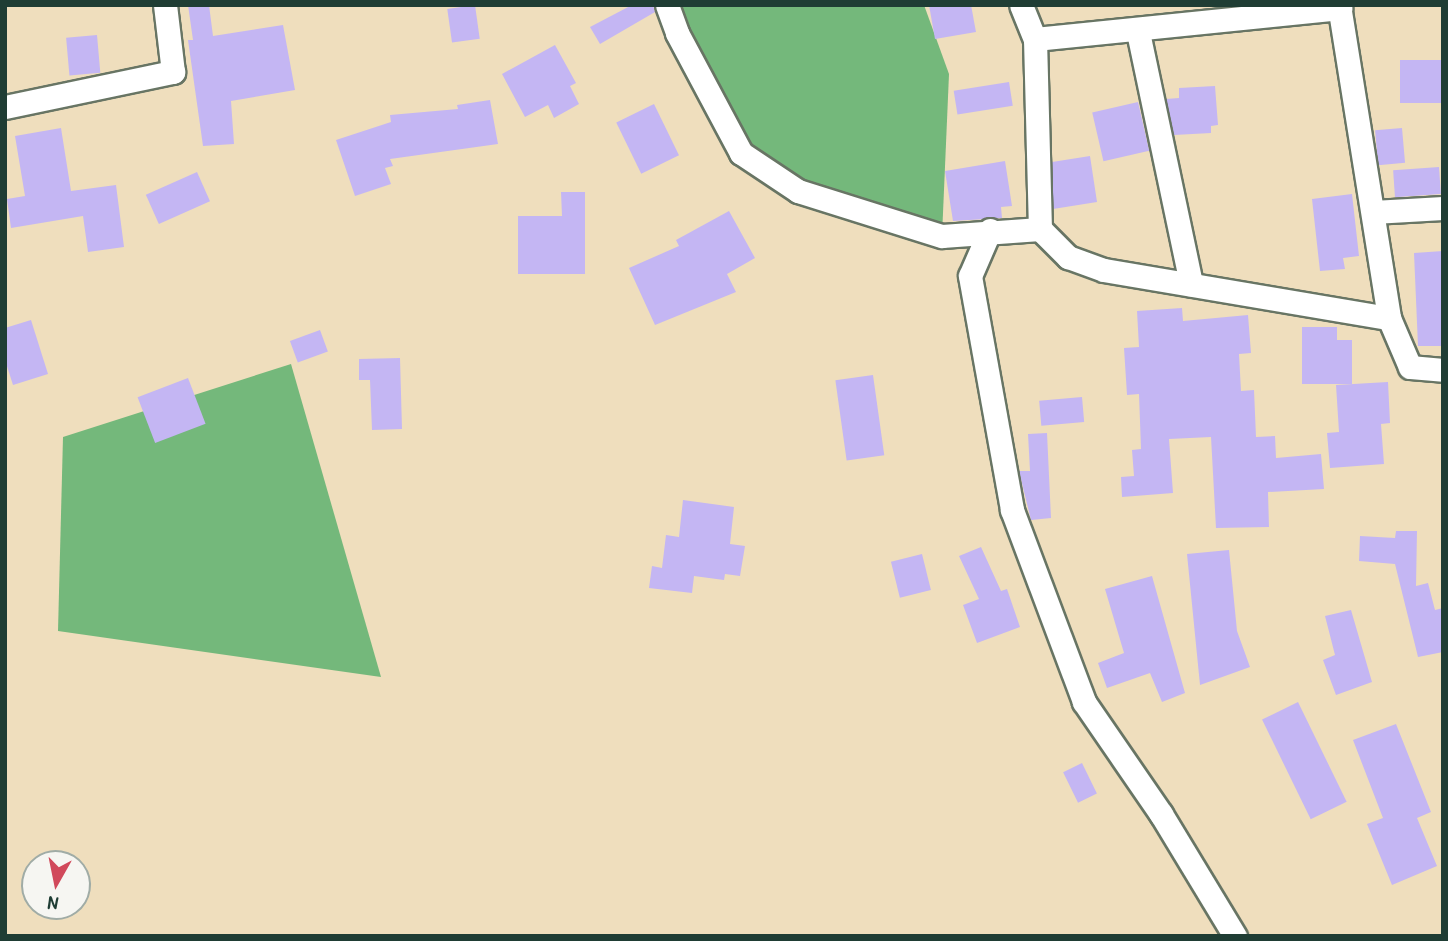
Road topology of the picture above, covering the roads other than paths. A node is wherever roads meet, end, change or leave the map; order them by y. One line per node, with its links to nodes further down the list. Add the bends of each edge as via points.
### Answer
1 (165, 5): 7 (street, via 173,72)
2 (667, 5): 11 (street, via 677,33 741,153 798,191 916,228 942,236)
3 (1021, 5): 6 (street)
4 (1339, 7): 5 (street); 9 (street)
5 (1138, 32): 6 (street); 12 (street)
6 (1035, 39): 10 (street)
7 (5, 107)
8 (1443, 208): 9 (street)
9 (1373, 212): 13 (street)
10 (1040, 229): 11 (street); 12 (street, via 1068,257 1104,270)
11 (990, 230): 15 (street, via 970,276 1012,510 1084,702 1161,814)
12 (1191, 284): 13 (street)
13 (1389, 317): 14 (street, via 1410,367)
14 (1443, 370)
15 (1236, 936)

